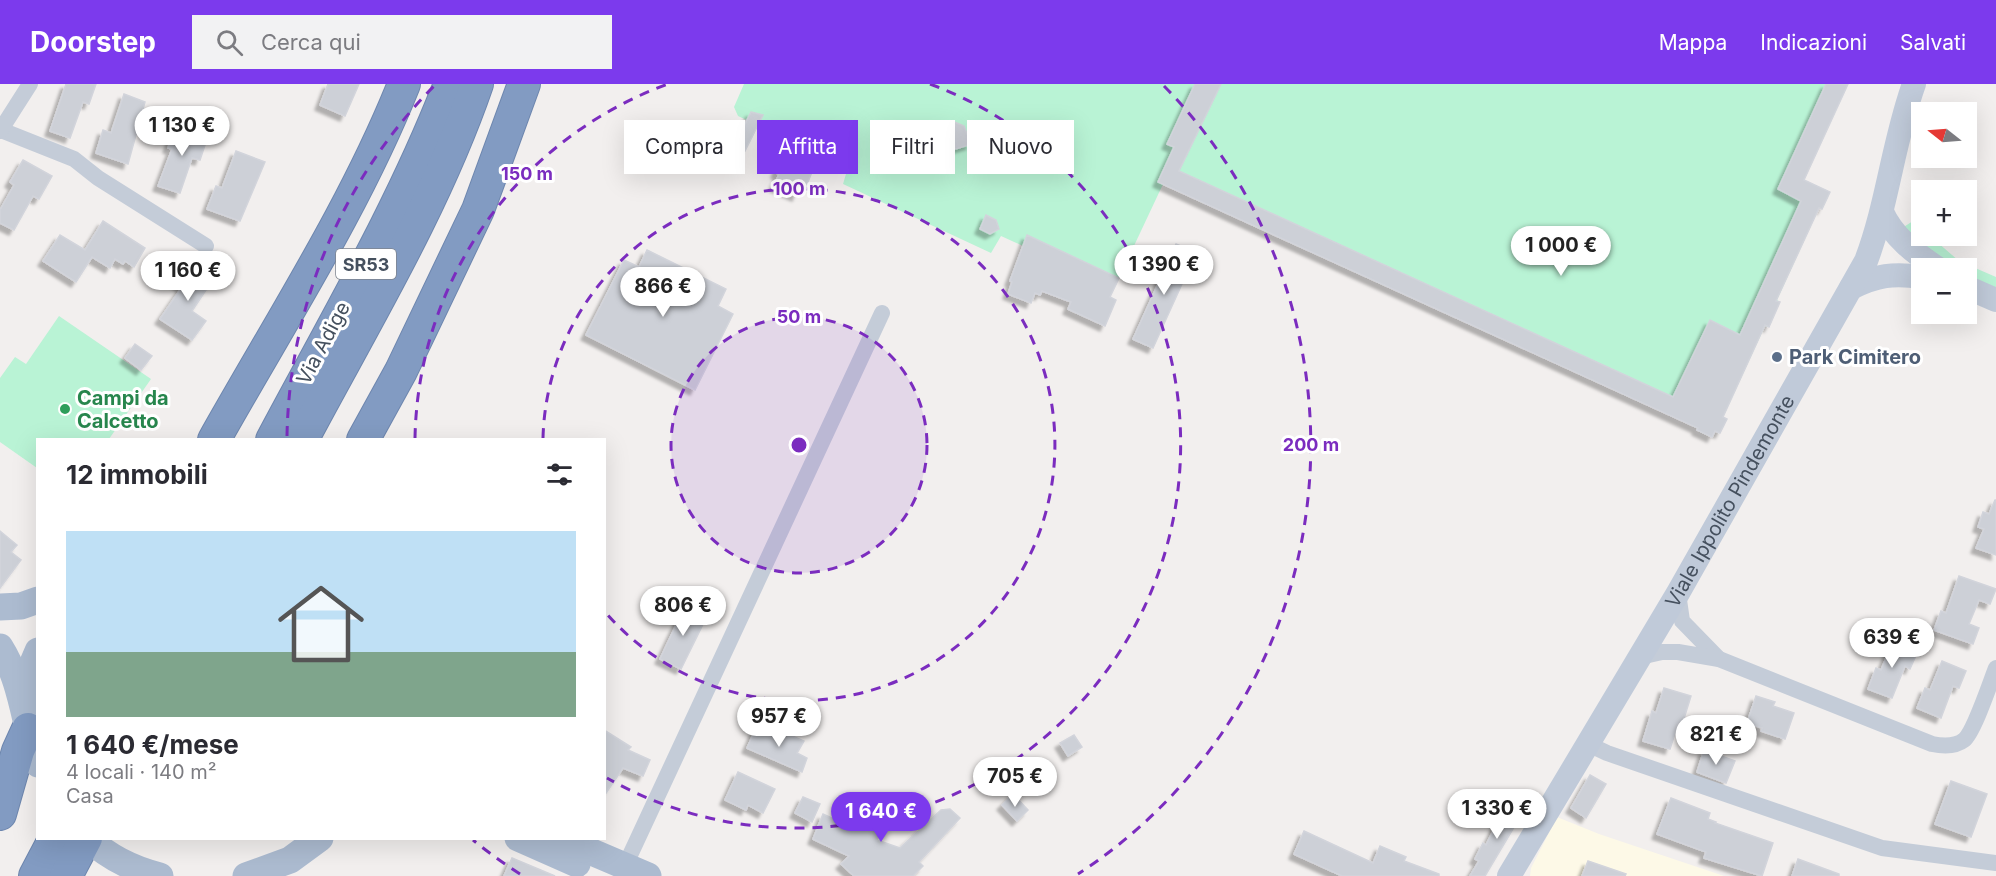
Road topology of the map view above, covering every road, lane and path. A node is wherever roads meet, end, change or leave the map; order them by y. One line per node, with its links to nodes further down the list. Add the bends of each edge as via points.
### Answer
1 (30, 84): 7 (street)
2 (404, 84): 19 (highway, via 350,200)
3 (450, 84): 20 (highway, Via Adige / SR53, via 403,195)
4 (477, 84): 21 (highway, Via Adige / SR53, via 426,207)
5 (524, 84): 22 (highway, via 478,210)
6 (1914, 84): 8 (street, Viale Ippolito Pindemonte, via 1898,134)
7 (0, 131): 9 (street, via 74,159)
8 (1882, 212): 10 (street); 11 (street, Viale Ippolito Pindemonte)
9 (206, 246)
10 (1908, 247): 11 (street, via 1893,242); 12 (street)
11 (1870, 251): 13 (street, via 1876,267); 15 (street, Viale Ippolito Pindemonte)
12 (1923, 258)
13 (1894, 275): 14 (street); 15 (street, via 1870,279)
14 (1911, 276)
15 (1851, 288): 23 (street, Viale Ippolito Pindemonte)
16 (1977, 292): 17 (street)
17 (1996, 300)
18 (882, 313): 42 (street)
19 (215, 438)
20 (273, 438)
21 (303, 438)
22 (364, 438)
23 (1678, 593): 28 (street, Viale Ippolito Pindemonte); 29 (street, via 1682,621)
24 (36, 601): 25 (main road)
25 (0, 607)
26 (0, 647): 31 (main road, via 14,675)
27 (36, 656): 31 (main road)
28 (1640, 657): 29 (street, via 1678,652); 32 (street, Viale Ippolito Pindemonte)
29 (1719, 659): 30 (street, via 1942,746 1964,740)
30 (1996, 668)
31 (27, 720): 33 (main road); 34 (highway)
32 (1588, 744): 41 (street, via 1882,849); 47 (street, Viale Ippolito Pindemonte)
33 (36, 756)
34 (0, 814)
35 (54, 840): 43 (highway)
36 (86, 840): 44 (highway)
37 (89, 840): 45 (main road, via 135,869)
38 (317, 840): 46 (main road, via 290,860)
39 (522, 840): 40 (main road)
40 (562, 858): 42 (main road)
41 (1996, 863)
42 (626, 873)
43 (35, 876)
44 (66, 876)
45 (160, 876)
46 (246, 876)
47 (1509, 876)

